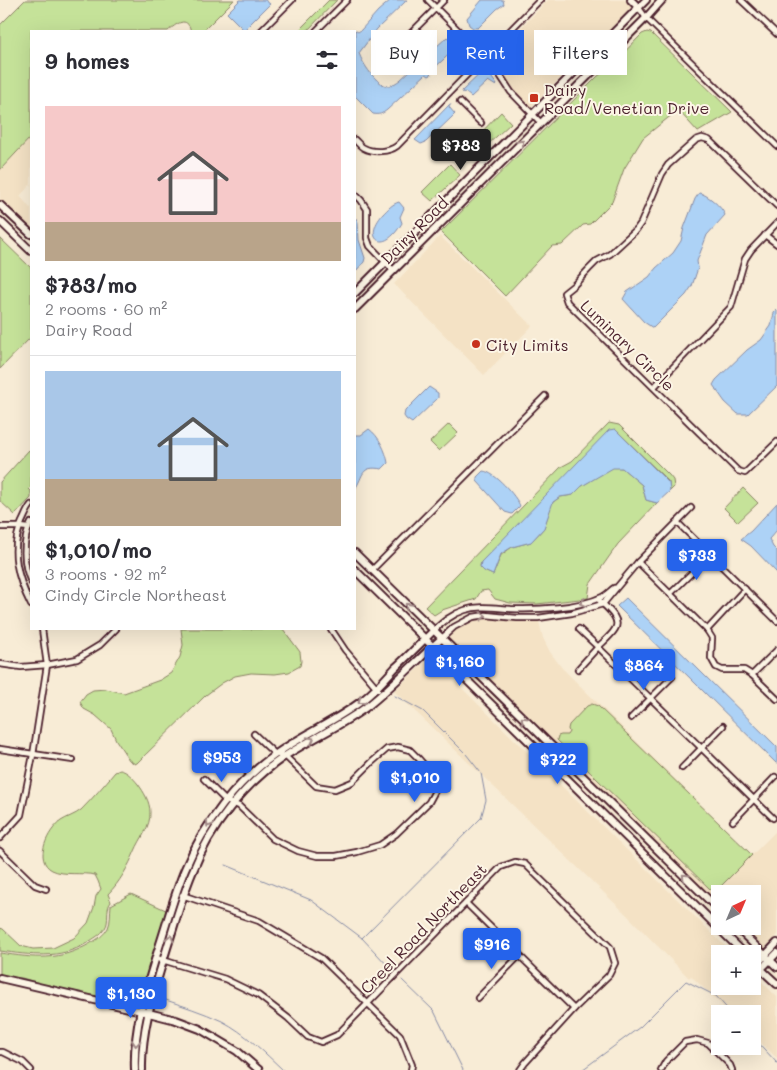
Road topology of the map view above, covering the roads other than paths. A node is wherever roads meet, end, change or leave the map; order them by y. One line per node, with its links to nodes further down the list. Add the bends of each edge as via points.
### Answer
1 (292, 0): 13 (street)
2 (347, 0): 14 (street)
3 (428, 0): 10 (street)
4 (444, 0): 10 (street)
5 (540, 0): 17 (street)
6 (631, 0): 11 (street)
7 (646, 0): 11 (street, Dairy Road)
8 (662, 0): 12 (street, Dairy Road)
9 (741, 0): 18 (street)
10 (436, 8): 15 (street); 16 (street)
11 (639, 8): 12 (street); 22 (street, Dairy Road)
12 (646, 18): 23 (street, Dairy Road); 26 (street)
13 (262, 30)
14 (317, 30)
15 (415, 30)
16 (458, 30)
17 (510, 30)
18 (777, 34)
19 (465, 75): 25 (street, via 394,148 366,149)
20 (500, 75): 22 (street)
21 (460, 102): 24 (street)
22 (532, 114): 23 (street); 38 (street, Dairy Road)
23 (541, 122): 39 (street, Dairy Road, one-way to 23)
24 (481, 123)
25 (356, 141)
26 (777, 145)
27 (356, 195): 38 (street, via 367,209 370,246)
28 (0, 205): 31 (street)
29 (777, 206): 42 (street, Luminary Circle, via 708,140 696,140 668,165 636,230 564,293 567,302)
30 (0, 221): 33 (street)
31 (20, 223): 33 (street); 34 (street)
32 (777, 223): 35 (street)
33 (11, 231): 37 (street)
34 (30, 233)
35 (765, 235): 36 (street); 42 (street, via 744,259 731,307)
36 (777, 244)
37 (30, 250)
38 (385, 262): 39 (street); 40 (street, Dairy Road)
39 (393, 270): 41 (street, Dairy Road)
40 (356, 292)
41 (356, 308)
42 (654, 387): 44 (street, Luminary Circle, via 738,471 745,473)
43 (545, 396): 55 (street)
44 (777, 442)
45 (30, 506): 50 (street)
46 (691, 508): 47 (street)
47 (677, 522): 52 (street); 53 (street)
48 (30, 526): 50 (street); 57 (street, via 26,567)
49 (0, 527): 50 (street)
50 (20, 527): 61 (street, via 15,547 16,565)
51 (356, 554): 55 (street)
52 (710, 555): 58 (street); 59 (street)
53 (638, 562): 56 (street); 59 (street)
54 (356, 570): 55 (street); 70 (street)
55 (372, 570): 69 (street, one-way to 55)
56 (624, 578): 60 (street); 62 (street)
57 (30, 579)
58 (745, 589): 63 (street); 68 (street)
59 (670, 594): 68 (street)
60 (598, 599): 62 (street); 69 (street, one-way to 69, via 570,606 466,609 452,615)
61 (30, 603)
62 (603, 604): 71 (street, one-way to 62, via 473,616 538,618); 73 (street, via 617,623)
63 (777, 621)
64 (579, 629): 73 (street)
65 (42, 630): 76 (street)
66 (115, 630): 76 (street, via 100,645 77,659)
67 (332, 630): 80 (street, via 344,650)
68 (706, 630): 78 (street, via 712,638 712,658 716,667 744,670)
69 (433, 631): 70 (street); 71 (street)
70 (425, 639): 72 (street); 80 (street)
71 (441, 639): 72 (street); 87 (street, one-way to 71)
72 (433, 646): 80 (street); 86 (street)
73 (598, 648): 77 (street); 81 (street)
74 (777, 650): 78 (street)
75 (0, 664): 76 (street, via 21,667)
76 (48, 665): 92 (street)
77 (578, 669)
78 (752, 675): 82 (street)
79 (672, 677): 81 (street)
80 (380, 691): 90 (street, one-way to 90); 94 (street, one-way to 80, via 352,717)
81 (650, 698): 83 (street); 88 (street)
82 (777, 699)
83 (631, 718)
84 (723, 726): 88 (street)
85 (254, 734): 90 (street)
86 (528, 740): 87 (street, via 542,744); 93 (street)
87 (547, 742): 91 (street)
88 (702, 748): 96 (street); 99 (street)
89 (0, 749): 92 (street)
90 (275, 754): 94 (street); 100 (street, via 245,779)
91 (559, 754): 93 (street, via 545,752); 105 (street)
92 (33, 755): 95 (street); 104 (street, via 22,815)
93 (543, 755): 103 (street)
94 (284, 756): 100 (street); 100 (street, via 316,786 335,789 352,782 387,749 398,747 410,750 419,759 431,773 437,787 430,802 380,845 336,856 298,851 273,839 239,806)
95 (73, 760)
96 (682, 768)
97 (775, 778): 99 (street)
98 (204, 779): 100 (street)
99 (754, 799): 101 (street); 102 (street)
100 (230, 802): 110 (street, one-way to 110, via 207,828); 111 (street, via 199,856)
101 (773, 818)
102 (734, 821)
103 (626, 836): 105 (street); 107 (street)
104 (0, 838)
105 (646, 838): 108 (street)
106 (0, 851): 109 (street, via 35,885)
107 (645, 854): 108 (street); 116 (street)
108 (663, 856): 112 (street, one-way to 108)
109 (46, 889)
110 (176, 892): 111 (street); 119 (street)
111 (184, 895): 121 (street, one-way to 111); 128 (street, via 259,921 321,958)
112 (711, 902)
113 (466, 903): 118 (street); 128 (street, Creel Road Northeast); 129 (street, Creel Road Northeast, via 501,867 514,862 525,864 610,947 615,963 609,975)
114 (744, 935): 120 (street)
115 (777, 943): 120 (street)
116 (736, 945)
117 (777, 953): 120 (street)
118 (520, 955): 127 (street); 129 (street)
119 (156, 958): 121 (street, Creel Road Northeast); 130 (street)
120 (768, 958): 122 (street); 123 (street)
121 (163, 960): 128 (street, Creel Road Northeast, via 225,979 258,995 308,1037 320,1042 336,1035); 131 (street)
122 (761, 962)
123 (777, 967)
124 (761, 969): 126 (street)
125 (0, 978): 130 (street)
126 (777, 984)
127 (478, 998)
128 (368, 1003): 137 (street, via 400,1036)
129 (574, 1009): 138 (street, Creel Road Northeast)
130 (140, 1010): 131 (street); 134 (street, one-way to 134)
131 (148, 1012): 135 (street); 136 (street, via 200,1029 237,1051)
132 (0, 1052): 133 (street, via 24,1062)
133 (31, 1070)
134 (135, 1070)
135 (142, 1070)
136 (259, 1070)
137 (411, 1070)
138 (520, 1070)
139 (661, 1070): 140 (street, via 685,1042 696,1040 708,1043)
140 (732, 1070)

